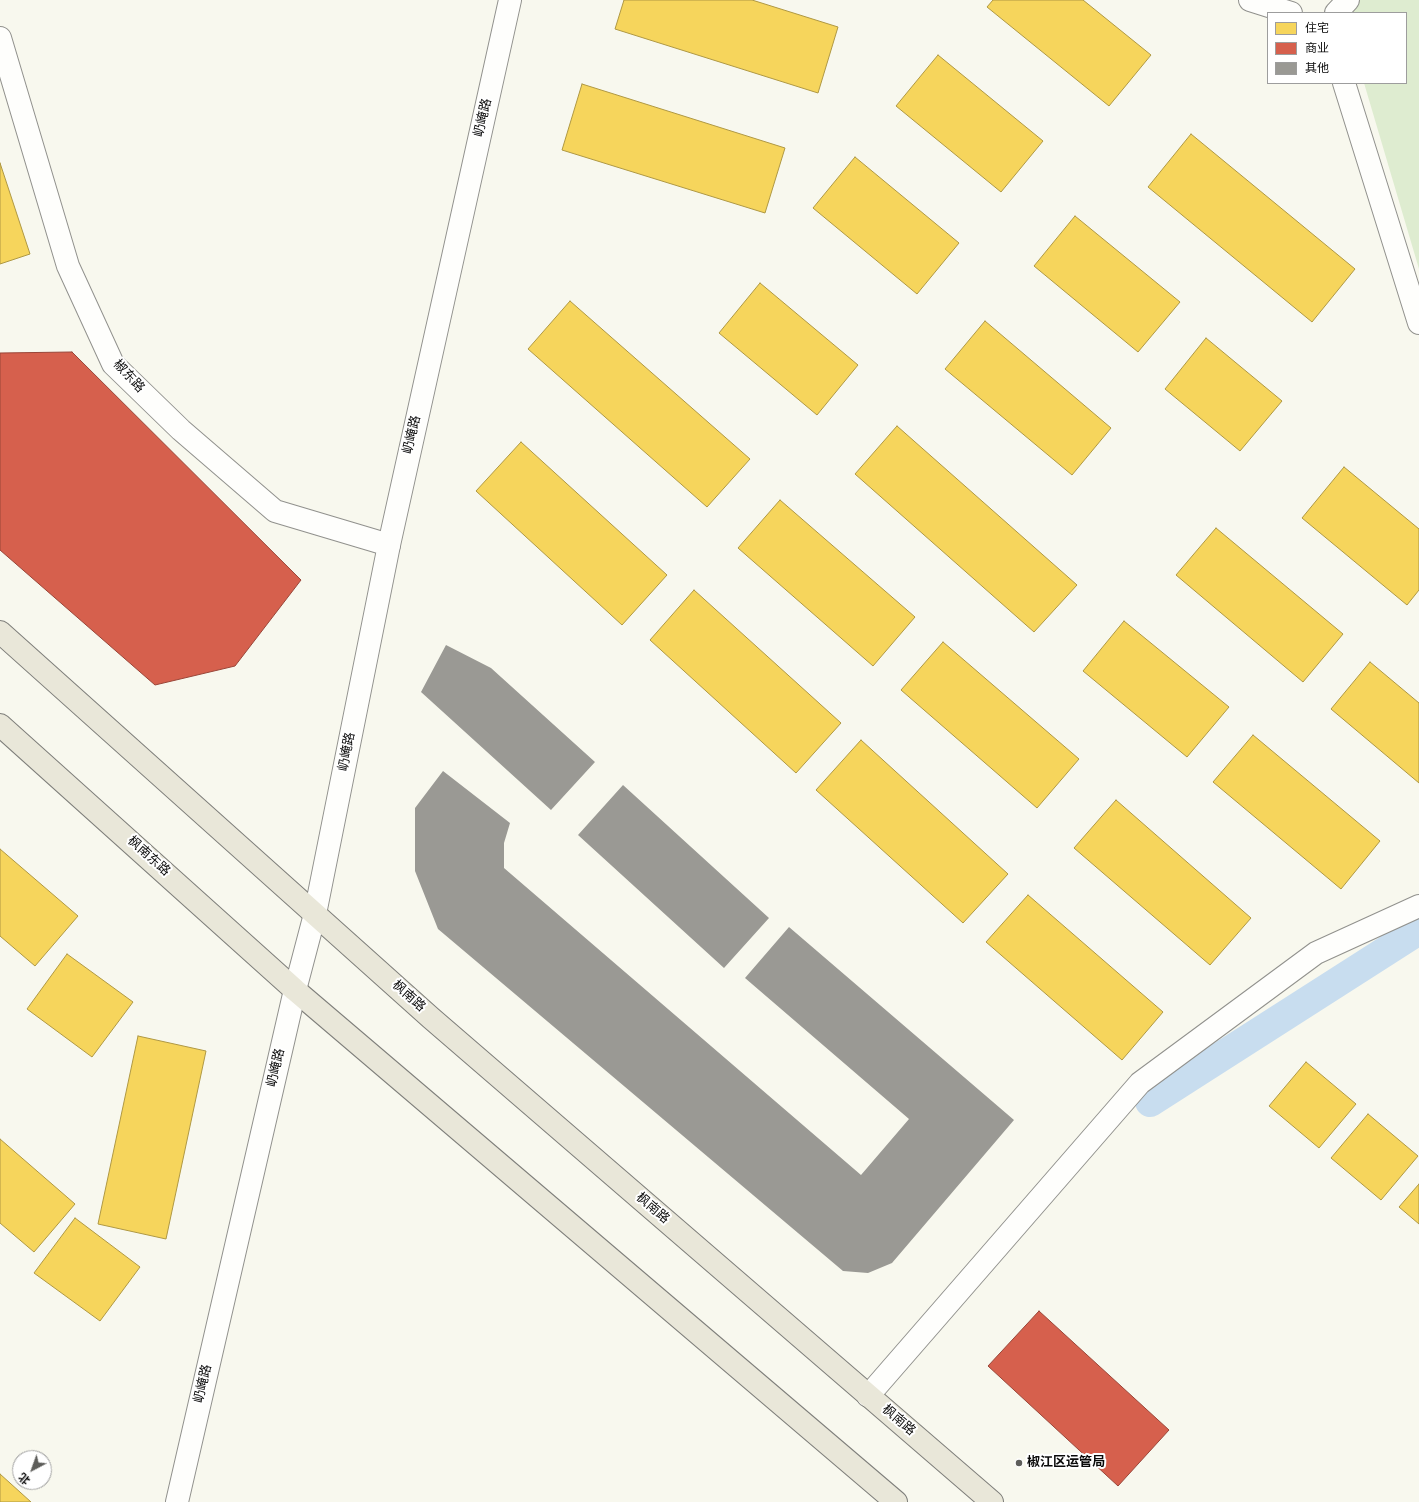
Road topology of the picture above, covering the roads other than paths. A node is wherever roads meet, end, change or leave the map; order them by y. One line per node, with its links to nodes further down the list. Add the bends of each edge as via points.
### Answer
1 (510, 0): 9 (street, 屷崦路)
2 (1250, 0): 4 (street)
3 (1348, 0): 5 (street)
4 (1288, 12)
5 (1337, 12)
6 (0, 38): 9 (street, 椒东路, via 68,266 113,364 181,430 275,511)
7 (1344, 84): 8 (street)
8 (1419, 323)
9 (389, 545): 13 (street, 屷崦路)
10 (0, 632): 13 (main road, 枫南路)
11 (0, 724): 14 (main road, 枫南东路)
12 (1419, 906): 15 (street, via 1316,953 1140,1083)
13 (315, 914): 14 (street, 屷崦路); 15 (main road, 枫南路, via 431,1018)
14 (295, 990): 16 (street, 屷崦路); 17 (main road)
15 (868, 1396): 18 (main road, 枫南路)
16 (176, 1502)
17 (896, 1502)
18 (992, 1502)

